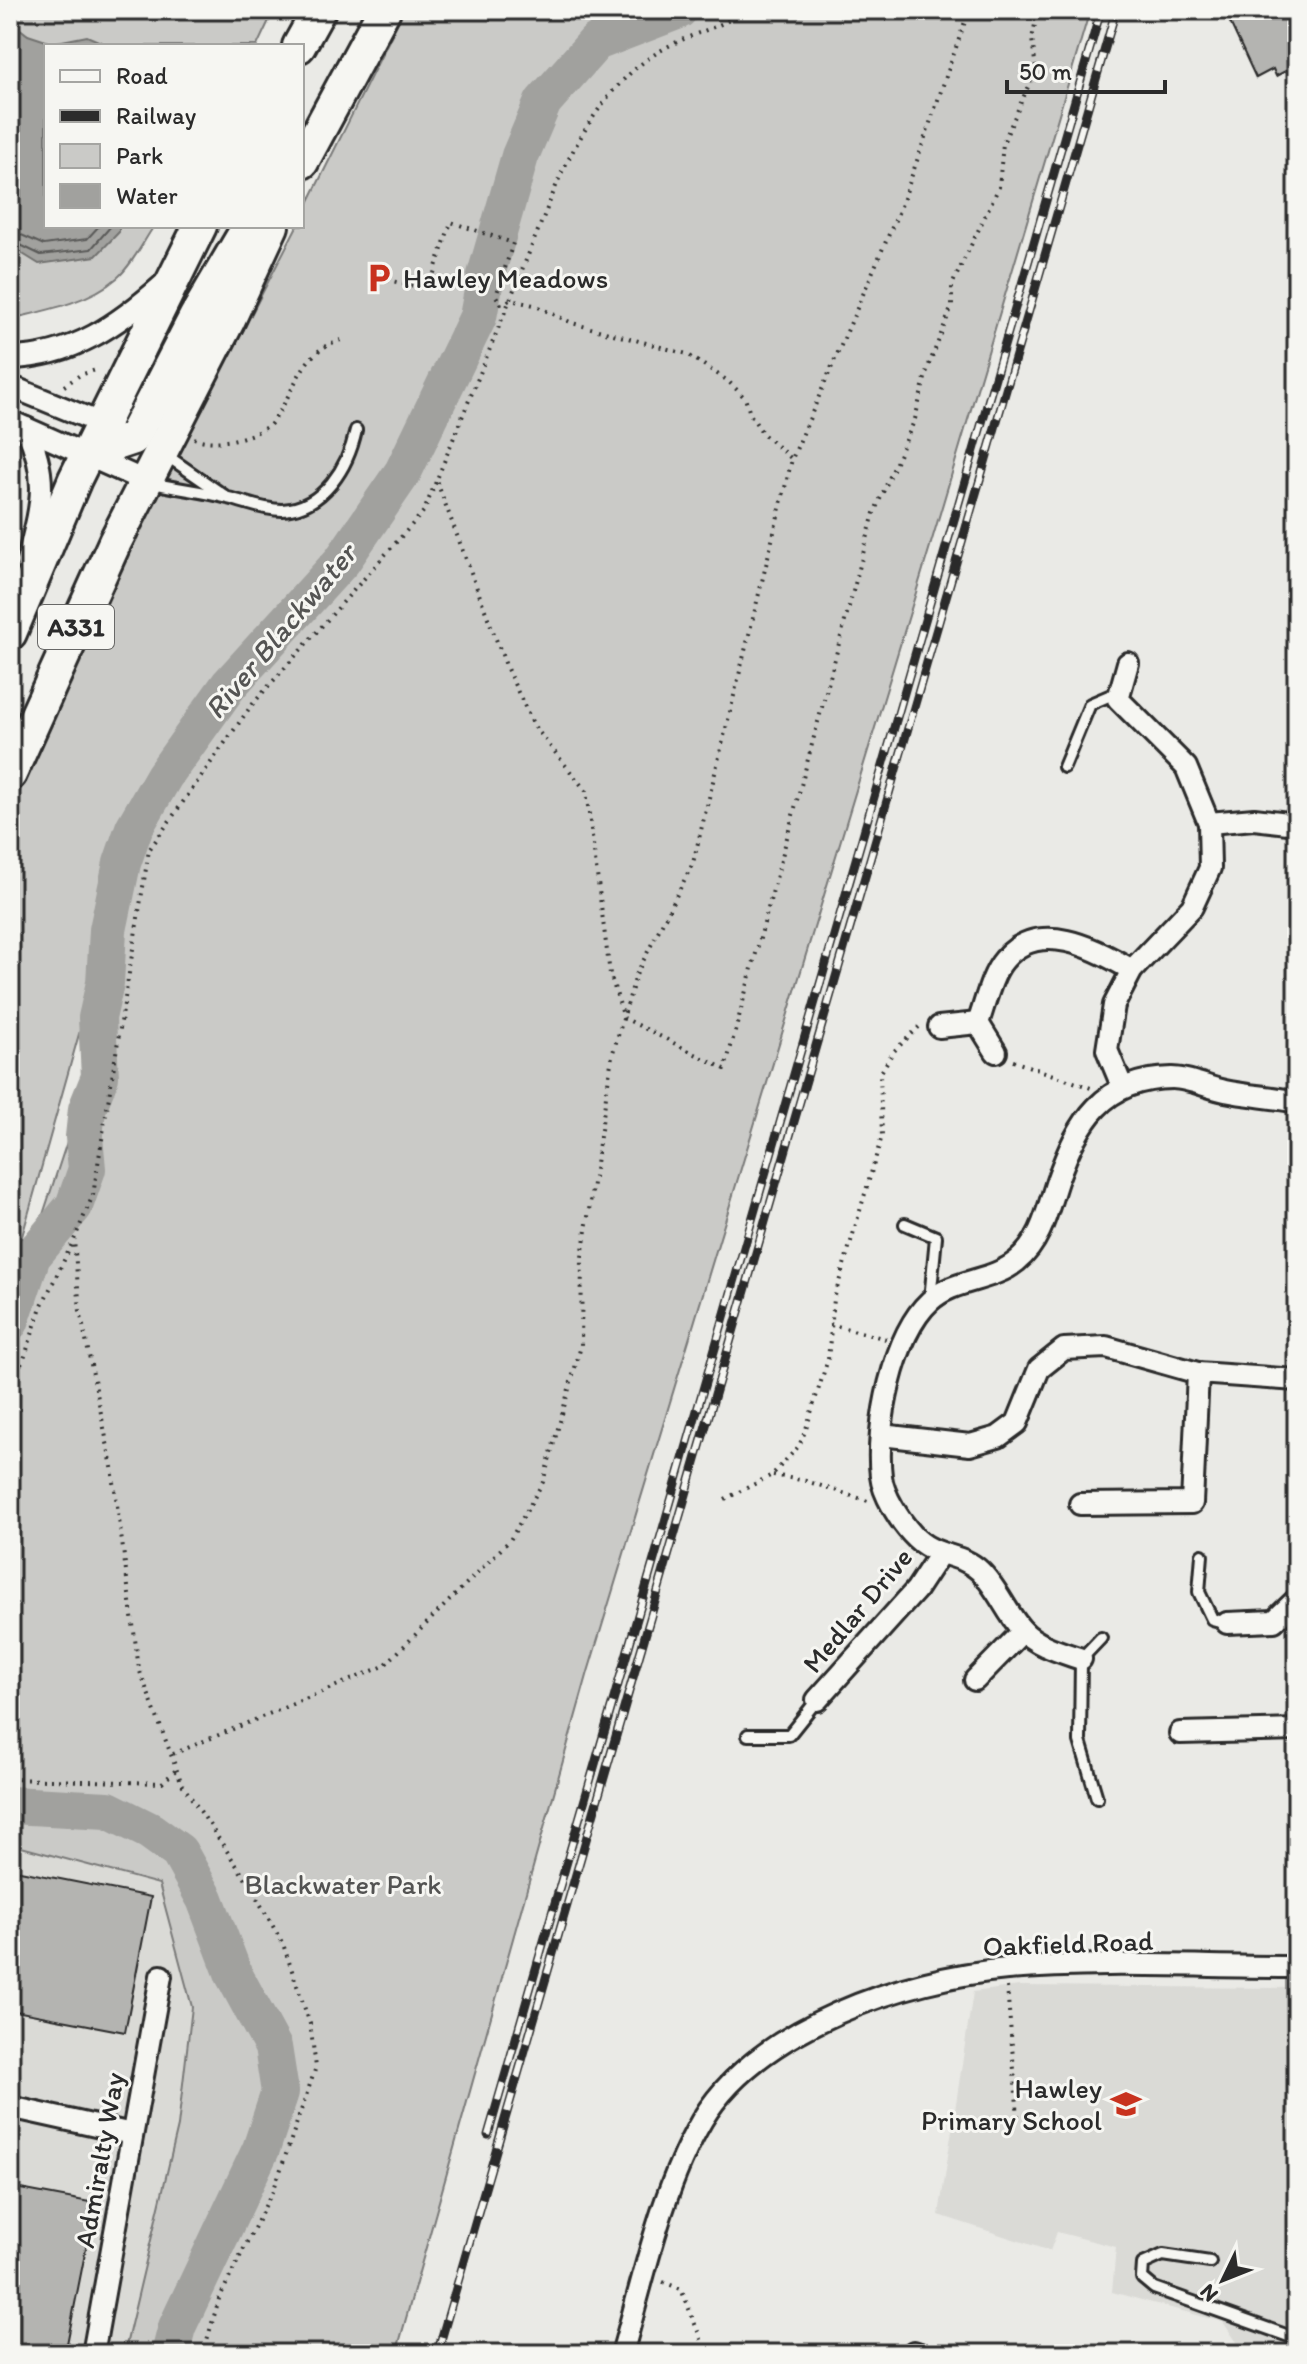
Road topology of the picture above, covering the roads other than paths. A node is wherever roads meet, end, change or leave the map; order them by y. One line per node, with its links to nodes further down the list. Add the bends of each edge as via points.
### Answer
1 (319, 10): 3 (main road)
2 (384, 10): 4 (main road)
3 (300, 44)
4 (304, 156)
5 (199, 228): 8 (main road, A331)
6 (248, 228): 14 (main road, A331, via 196,316)
7 (271, 228): 14 (main road, A331)
8 (174, 275): 9 (street, via 121,321 96,335 35,358); 12 (main road, A331)
9 (10, 358)
10 (10, 386): 12 (street)
11 (18, 424): 15 (street); 18 (street, via 41,464 43,492)
12 (102, 424): 14 (street); 15 (main road, A331)
13 (356, 430): 17 (lane, via 351,454 317,499 282,510)
14 (160, 442): 15 (main road); 16 (main road, A331); 17 (lane)
15 (88, 453): 16 (street); 18 (main road, A331)
16 (147, 482): 17 (lane); 22 (main road, A331)
17 (227, 497)
18 (10, 633)
19 (1128, 663): 20 (street)
20 (1118, 699): 21 (lane, via 1111,695 1090,704); 23 (street, via 1186,767)
21 (1064, 767)
22 (10, 774)
23 (1209, 823): 24 (street, via 1254,819); 25 (street, via 1210,868 1192,907)
24 (1297, 824)
25 (1132, 970): 26 (street, via 1090,945 1049,939 1021,944 1002,962); 29 (street, via 1114,1005 1107,1050)
26 (978, 1023): 27 (street); 28 (street)
27 (939, 1027)
28 (996, 1052)
29 (1115, 1091): 30 (street, via 1174,1078); 32 (street, via 1078,1128 1038,1235 1018,1261)
30 (1297, 1102)
31 (905, 1224): 32 (lane, via 936,1237)
32 (930, 1300): 35 (street, Medlar Drive, via 900,1343)
33 (1198, 1373): 34 (street); 35 (street, via 1106,1347 1064,1349 1039,1369 1017,1423 998,1437 970,1445); 36 (street, via 1192,1503)
34 (1297, 1380)
35 (881, 1435): 37 (street, Medlar Drive, via 881,1479 894,1507 913,1536)
36 (1080, 1504)
37 (939, 1555): 41 (street, Medlar Drive, via 980,1570); 45 (street, Medlar Drive, via 916,1590)
38 (1202, 1555): 40 (lane, via 1199,1592 1212,1619)
39 (1297, 1599): 40 (street, via 1274,1621)
40 (1227, 1623)
41 (1023, 1631): 43 (street, Medlar Drive); 44 (street)
42 (1101, 1638): 43 (lane)
43 (1081, 1659): 49 (lane, via 1080,1741)
44 (975, 1680)
45 (817, 1700): 48 (lane, via 789,1735)
46 (1297, 1730): 47 (street)
47 (1180, 1733)
48 (748, 1735)
49 (1097, 1798)
50 (1297, 1967): 57 (street, Oakfield Road, via 1004,1969 929,1983 806,2028 730,2083 703,2118 679,2165)
51 (161, 1976): 53 (street, Admiralty Way)
52 (10, 2107): 53 (street)
53 (132, 2134): 56 (street, Admiralty Way)
54 (1210, 2262): 55 (lane, via 1155,2257 1143,2264 1142,2278 1154,2288)
55 (1297, 2339)
56 (93, 2354)
57 (622, 2354)

